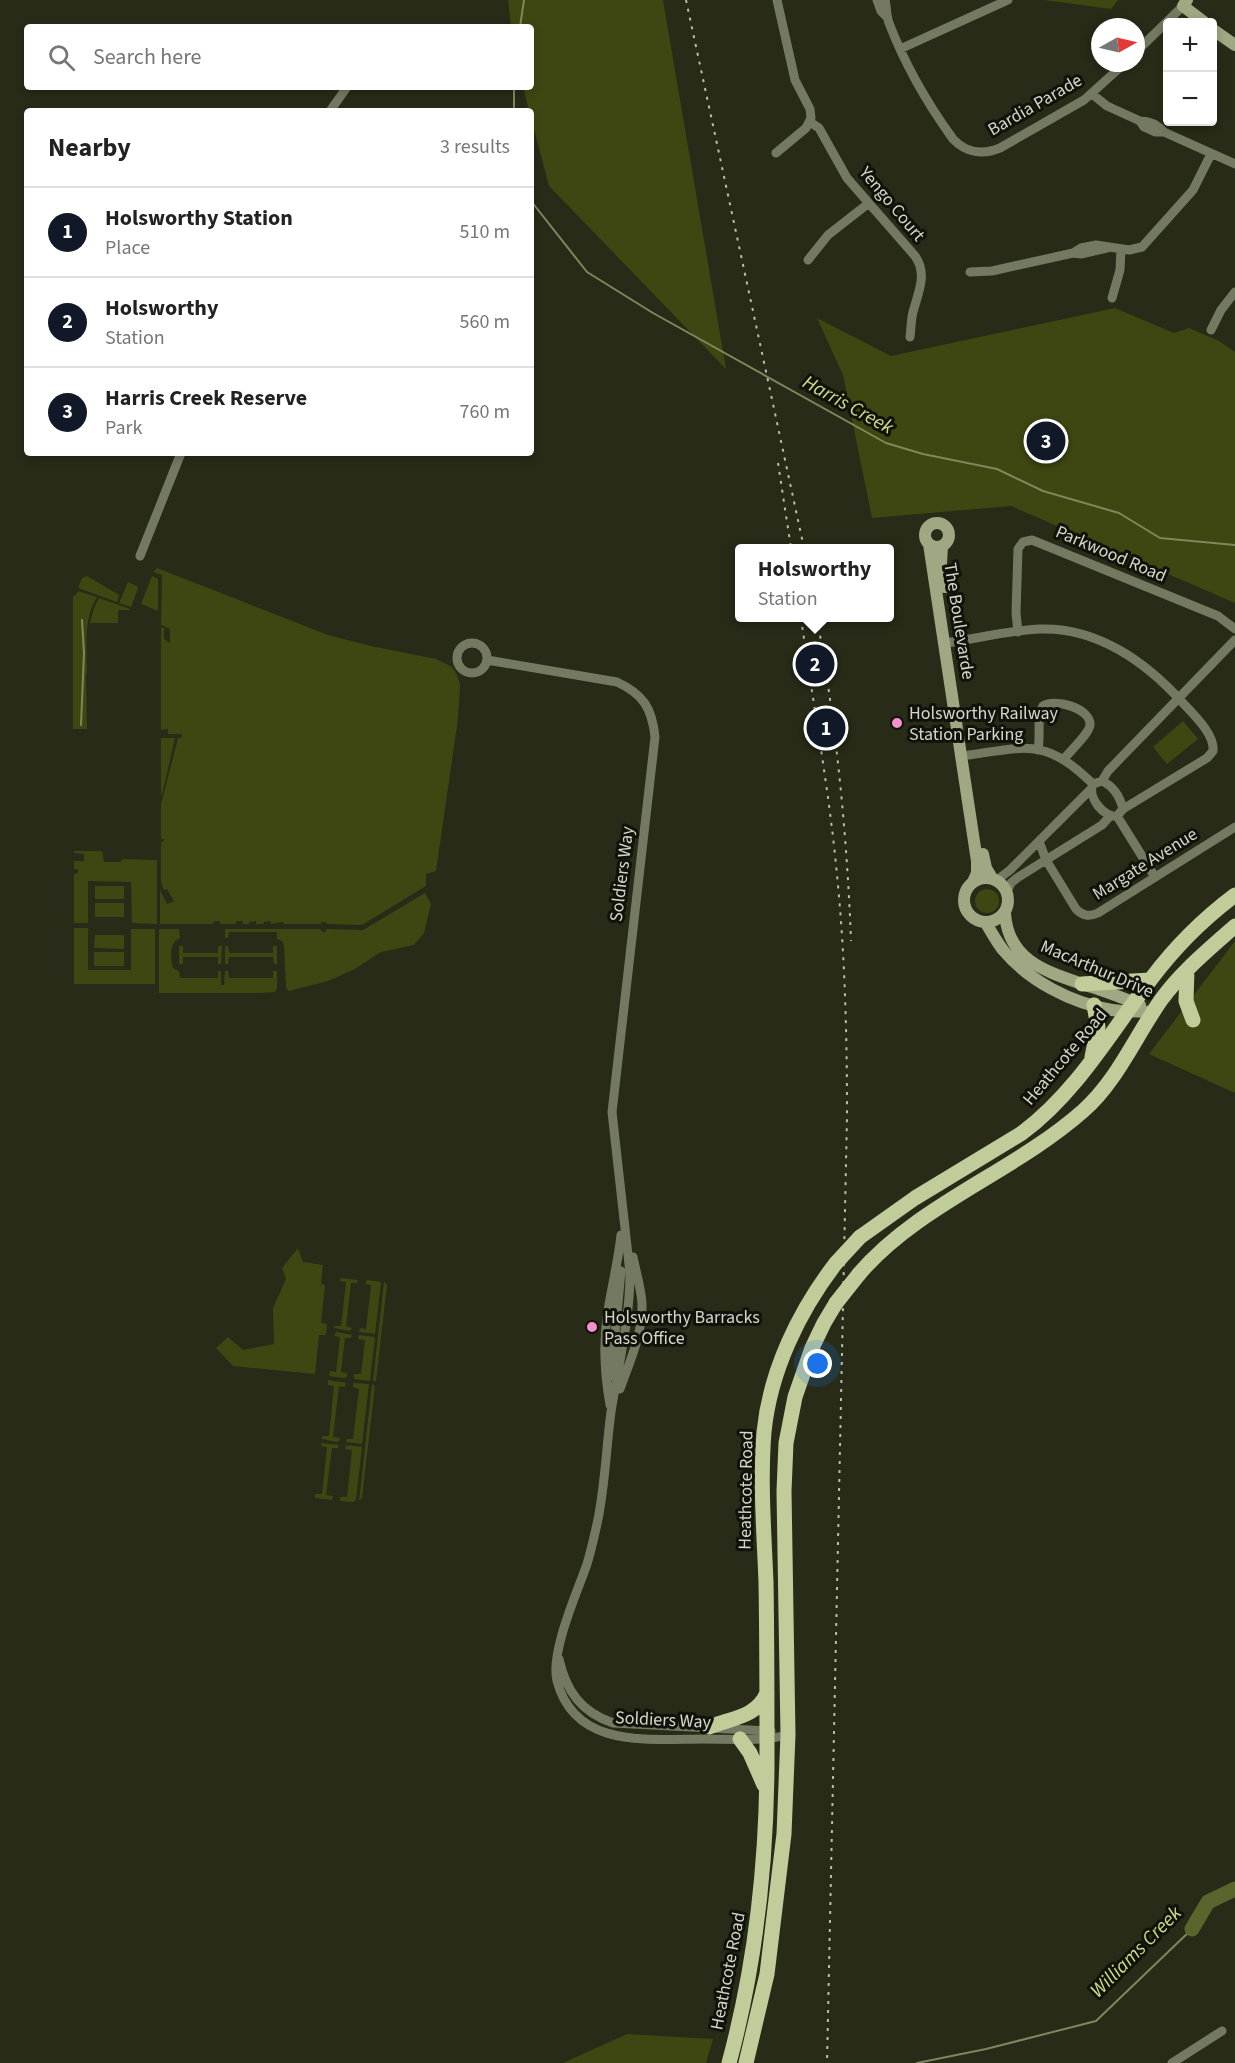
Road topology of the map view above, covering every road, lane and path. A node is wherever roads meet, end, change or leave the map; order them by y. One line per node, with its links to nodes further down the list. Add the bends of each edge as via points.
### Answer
1 (777, 0): 16 (street, via 795,80 810,109)
2 (877, 0): 6 (street, Bardia Parade)
3 (885, 0): 6 (street, Bardia Parade)
4 (1008, 0): 11 (street)
5 (1185, 3): 7 (street); 9 (street)
6 (887, 17): 11 (street, Bardia Parade)
7 (1200, 18)
8 (1217, 32): 10 (street)
9 (1145, 43)
10 (1235, 45)
11 (900, 49): 14 (street, Bardia Parade, via 942,123 958,144 972,151 1000,148)
12 (1115, 72): 14 (street, Bardia Parade)
13 (345, 90): 15 (street)
14 (1092, 94): 18 (street, via 1144,127)
15 (332, 108)
16 (809, 124): 17 (street); 20 (street, Yengo Court, via 821,132 847,178)
17 (776, 153)
18 (1211, 154): 19 (street); 21 (street, via 1194,190 1149,241 1138,249)
19 (1235, 164)
20 (869, 203): 22 (street, via 828,235); 27 (street, Yengo Court, via 915,256 922,270)
21 (1121, 249): 23 (street, via 1073,253 992,271); 25 (street)
22 (808, 260)
23 (970, 272)
24 (1235, 292): 26 (street)
25 (1112, 298)
26 (1210, 330)
27 (910, 337)
28 (180, 456): 30 (street)
29 (935, 545): 34 (street, The Boulevarde)
30 (140, 556)
31 (1235, 629): 32 (street, Parkwood Road, via 1218,616 1032,540 1023,542 1018,549)
32 (1018, 632): 34 (street); 36 (street, via 1058,630 1104,643 1140,663)
33 (1235, 640): 36 (street)
34 (949, 643): 38 (street, The Boulevarde); 47 (street, The Boulevarde, via 977,861)
35 (487, 660): 61 (street, Soldiers Way, via 616,682 639,695 653,722 654,746 612,1113)
36 (1178, 698): 40 (street); 41 (street, via 1210,738 1213,752)
37 (1038, 750): 38 (street, via 1016,748); 39 (street); 39 (street, via 1043,706 1054,702 1079,710 1087,715 1089,728)
38 (969, 755): 46 (street, The Boulevarde, via 984,863)
39 (1064, 759): 40 (street)
40 (1095, 785): 41 (street, via 1095,800); 41 (street, via 1106,783 1117,795); 43 (street)
41 (1116, 814): 44 (street); 45 (street)
42 (1235, 827): 45 (street, Margate Avenue)
43 (1040, 841): 44 (street, Margate Avenue); 46 (street, via 1010,870)
44 (1046, 860): 45 (street, Margate Avenue, via 1077,909 1087,916); 48 (street, via 1016,879)
45 (1155, 877)
46 (994, 879): 47 (street); 48 (street)
47 (973, 882): 51 (street, via 966,891 965,907 975,919)
48 (1007, 891): 50 (street)
49 (1235, 895): 54 (main road, Heathcote Road, via 1200,924)
50 (1005, 913): 51 (street); 55 (street, MacArthur Drive, via 1008,934 1029,961 1050,974)
51 (985, 922): 56 (street, MacArthur Drive, via 1022,969 1059,992)
52 (1235, 926): 53 (main road, Heathcote Road)
53 (1187, 970): 58 (main road, Heathcote Road); 59 (main road, via 1185,1001)
54 (1150, 980): 55 (main road); 57 (main road, Heathcote Road)
55 (1082, 984): 57 (street, MacArthur Drive)
56 (1094, 1005): 57 (street, MacArthur Drive, via 1112,1010); 60 (main road, via 1098,1027)
57 (1132, 1007): 58 (street, MacArthur Drive); 60 (main road, Heathcote Road)
58 (1154, 1012): 67 (main road, Heathcote Road, bridge, via 1124,1062 1083,1112 1038,1146 908,1229 859,1274 824,1323 795,1397 786,1443)
59 (1193, 1020)
60 (1091, 1060): 64 (main road, Heathcote Road, bridge, via 1022,1133 891,1213 860,1237 810,1300 786,1350 765,1430)
61 (622, 1217): 62 (street, Soldiers Way, via 607,1318 606,1380); 62 (street, Soldiers Way, via 630,1290); 62 (street, Soldiers Way, via 638,1279 642,1313 638,1338)
62 (611, 1414): 63 (street, Soldiers Way, via 597,1521)
63 (558, 1651): 65 (street, Soldiers Way, via 567,1687 581,1704 602,1719 631,1725); 68 (street, Soldiers Way, via 555,1671 565,1701 596,1729 624,1738)
64 (767, 1693): 65 (main road, via 755,1710); 66 (main road, Heathcote Road)
65 (709, 1727): 66 (street, Soldiers Way)
66 (767, 1735): 67 (street); 68 (street, Soldiers Way); 69 (main road, Heathcote Road)
67 (788, 1735): 72 (main road, Heathcote Road, via 784,1834 774,1930)
68 (740, 1739): 69 (main road)
69 (767, 1793): 71 (main road, Heathcote Road, via 758,1923 742,2016)
70 (1222, 2031): 73 (street)
71 (729, 2063)
72 (746, 2063)
73 (1172, 2063)

